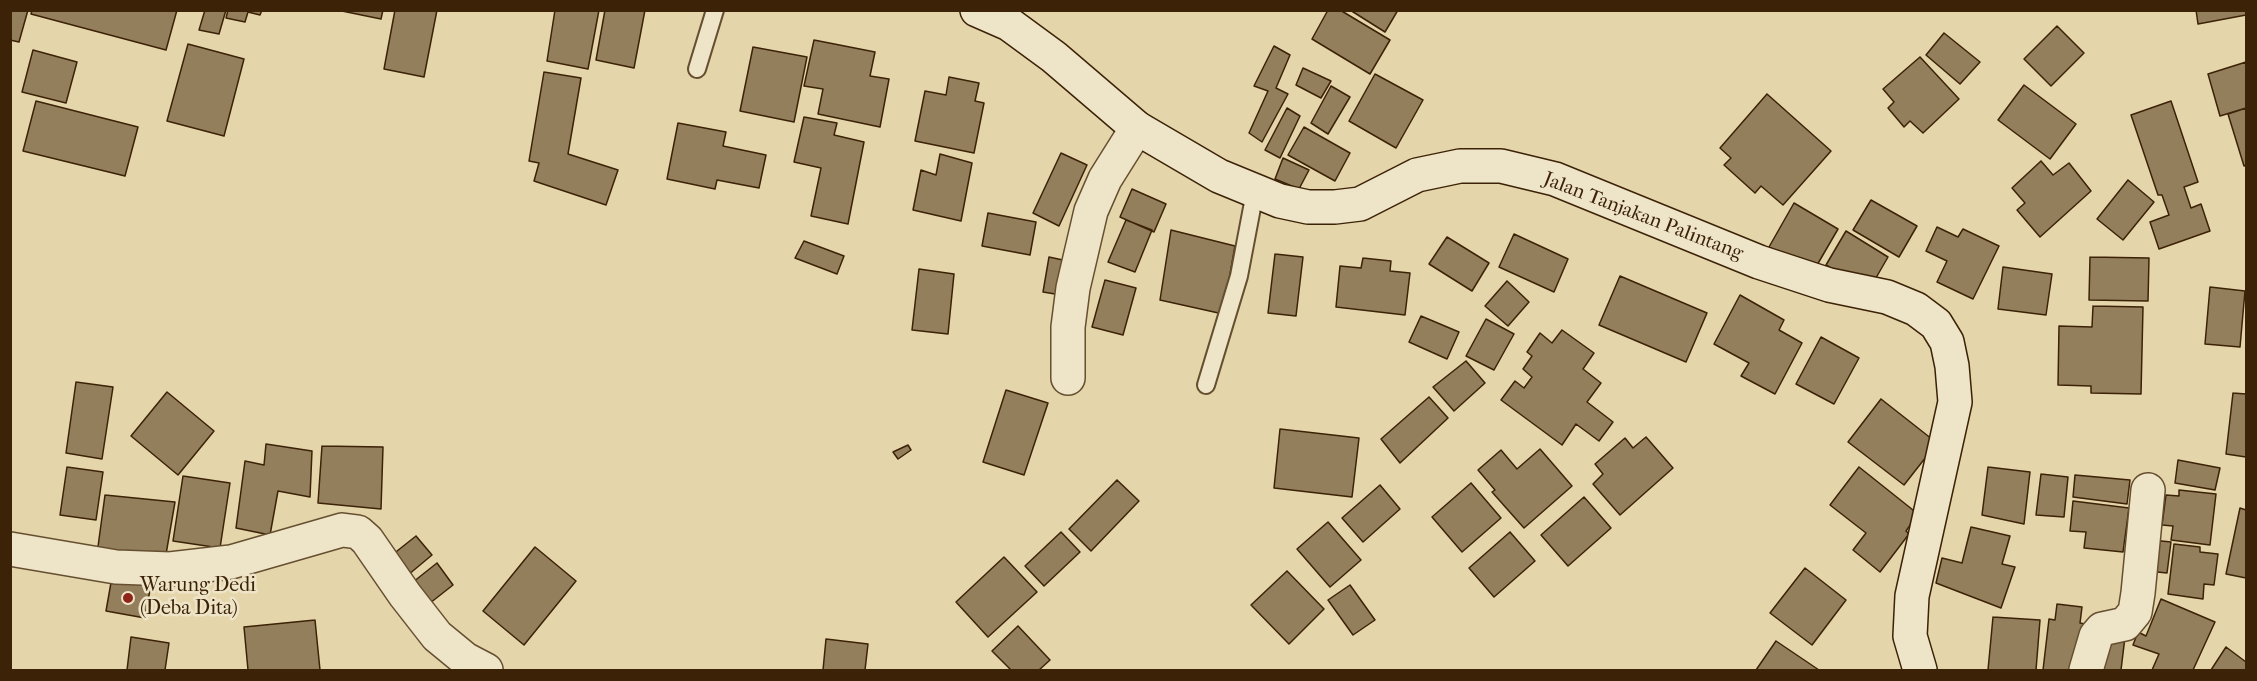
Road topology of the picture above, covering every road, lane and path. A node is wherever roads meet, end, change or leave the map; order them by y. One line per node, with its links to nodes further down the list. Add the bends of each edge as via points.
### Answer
1 (715, 10): 3 (lane)
2 (977, 10): 4 (street, Jalan Tanjakan Palintang, via 1009,24 1054,57)
3 (696, 69)
4 (1137, 128): 5 (street, Jalan Tanjakan Palintang, via 1219,176); 6 (street, via 1105,179 1091,211 1073,288)
5 (1255, 192): 7 (lane, via 1239,276); 11 (street, Jalan Tanjakan Palintang, via 1308,207 1335,207 1360,204 1417,175 1460,166 1501,166 1555,179 1759,262 1829,285 1887,297 1916,309 1936,324 1947,342 1955,402 1912,596 1910,636)
6 (1068, 378)
7 (1206, 385)
8 (2148, 490): 12 (street, via 2134,612 2126,624 2102,628)
9 (10, 549): 10 (street, via 116,567 170,569 231,562 342,530 358,532 437,636)
10 (486, 670)
11 (1920, 670)
12 (2086, 670)

